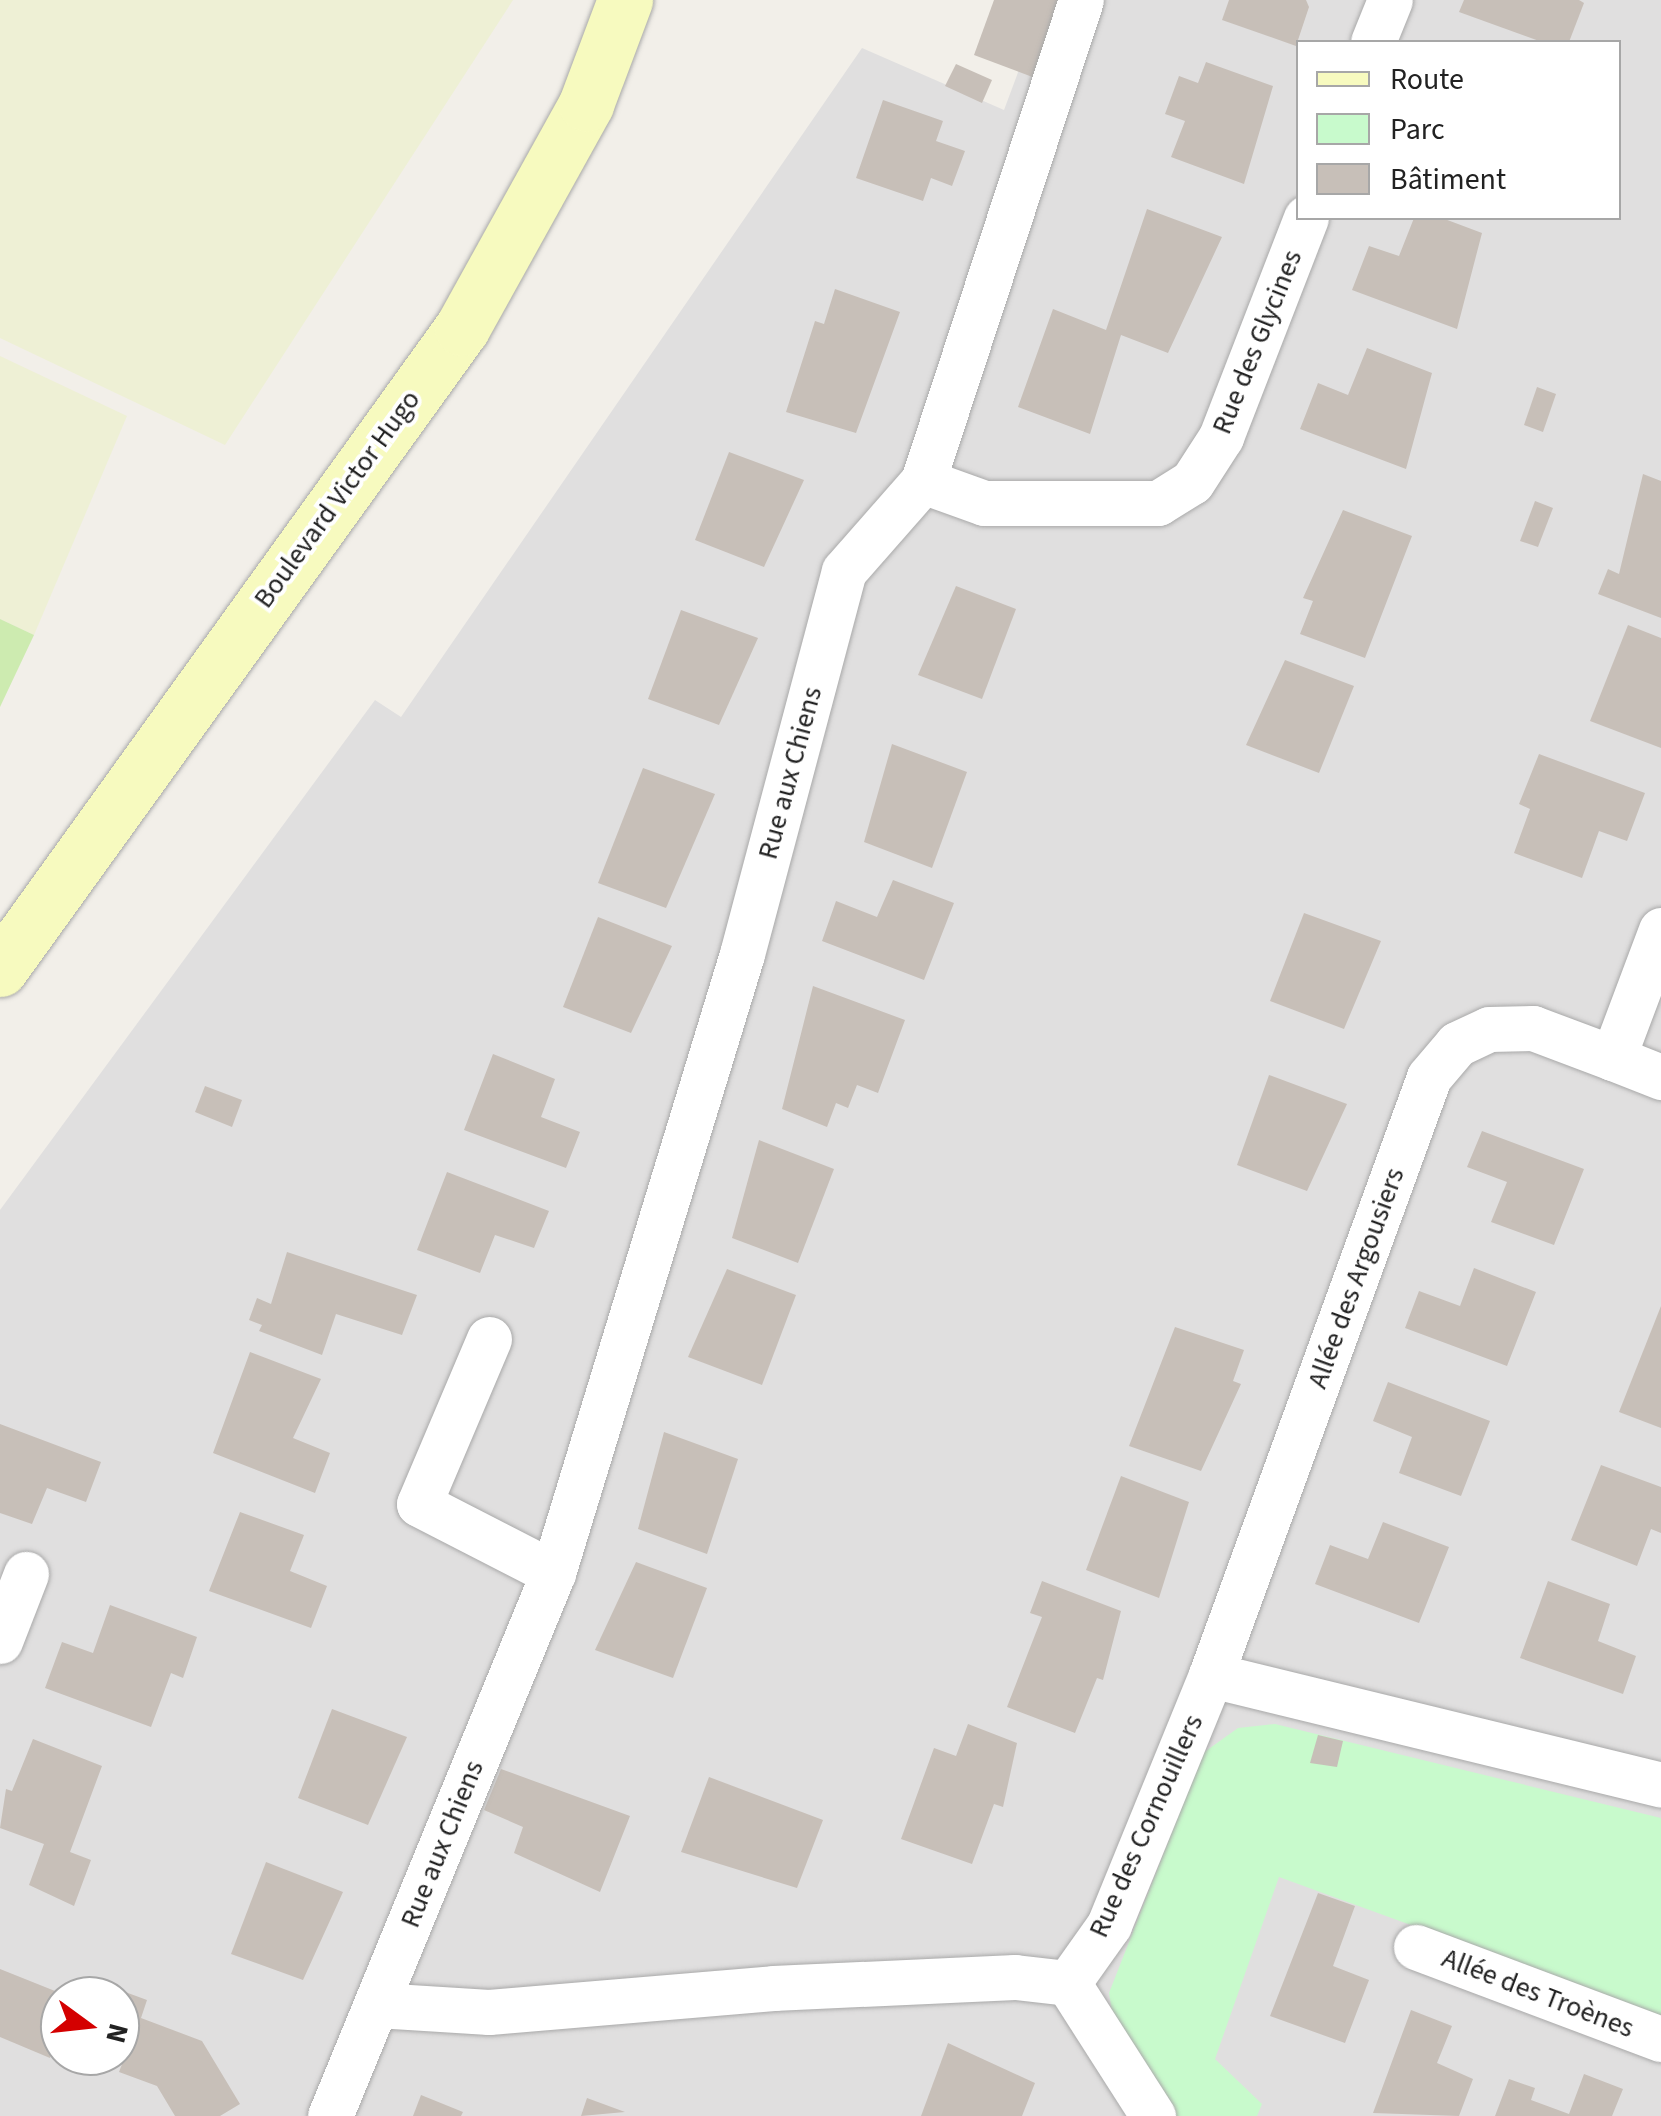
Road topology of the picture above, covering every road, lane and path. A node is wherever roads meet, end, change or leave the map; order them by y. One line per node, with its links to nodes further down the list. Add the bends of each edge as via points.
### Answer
1 (625, 0): 8 (main road, Boulevard Victor Hugo, via 586,104 462,328)
2 (1081, 0): 6 (street, Rue aux Chiens)
3 (1390, 0): 4 (street)
4 (1374, 40)
5 (1305, 220): 6 (street, Rue des Glycines, via 1221,437 1192,482 1158,503 984,502)
6 (922, 481): 12 (street, Rue aux Chiens, via 844,571 742,954)
7 (1661, 930): 9 (street)
8 (0, 969)
9 (1613, 1058): 10 (street); 15 (street, Allée des Argousiers, via 1534,1028 1489,1028 1456,1044 1430,1077)
10 (1661, 1077)
11 (489, 1339): 12 (street, via 419,1504)
12 (553, 1572): 19 (street, Rue aux Chiens)
13 (26, 1574): 14 (street)
14 (0, 1640)
15 (1211, 1675): 16 (street); 18 (street, Rue des Cornouillers, via 1108,1925)
16 (1661, 1785)
17 (1416, 1947): 20 (street, Allée des Troènes)
18 (1068, 1982): 19 (street, via 1015,1977 773,1988 490,2012); 22 (street)
19 (377, 2004): 21 (street, Rue aux Chiens)
20 (1661, 2040)
21 (330, 2116)
22 (1153, 2116)

